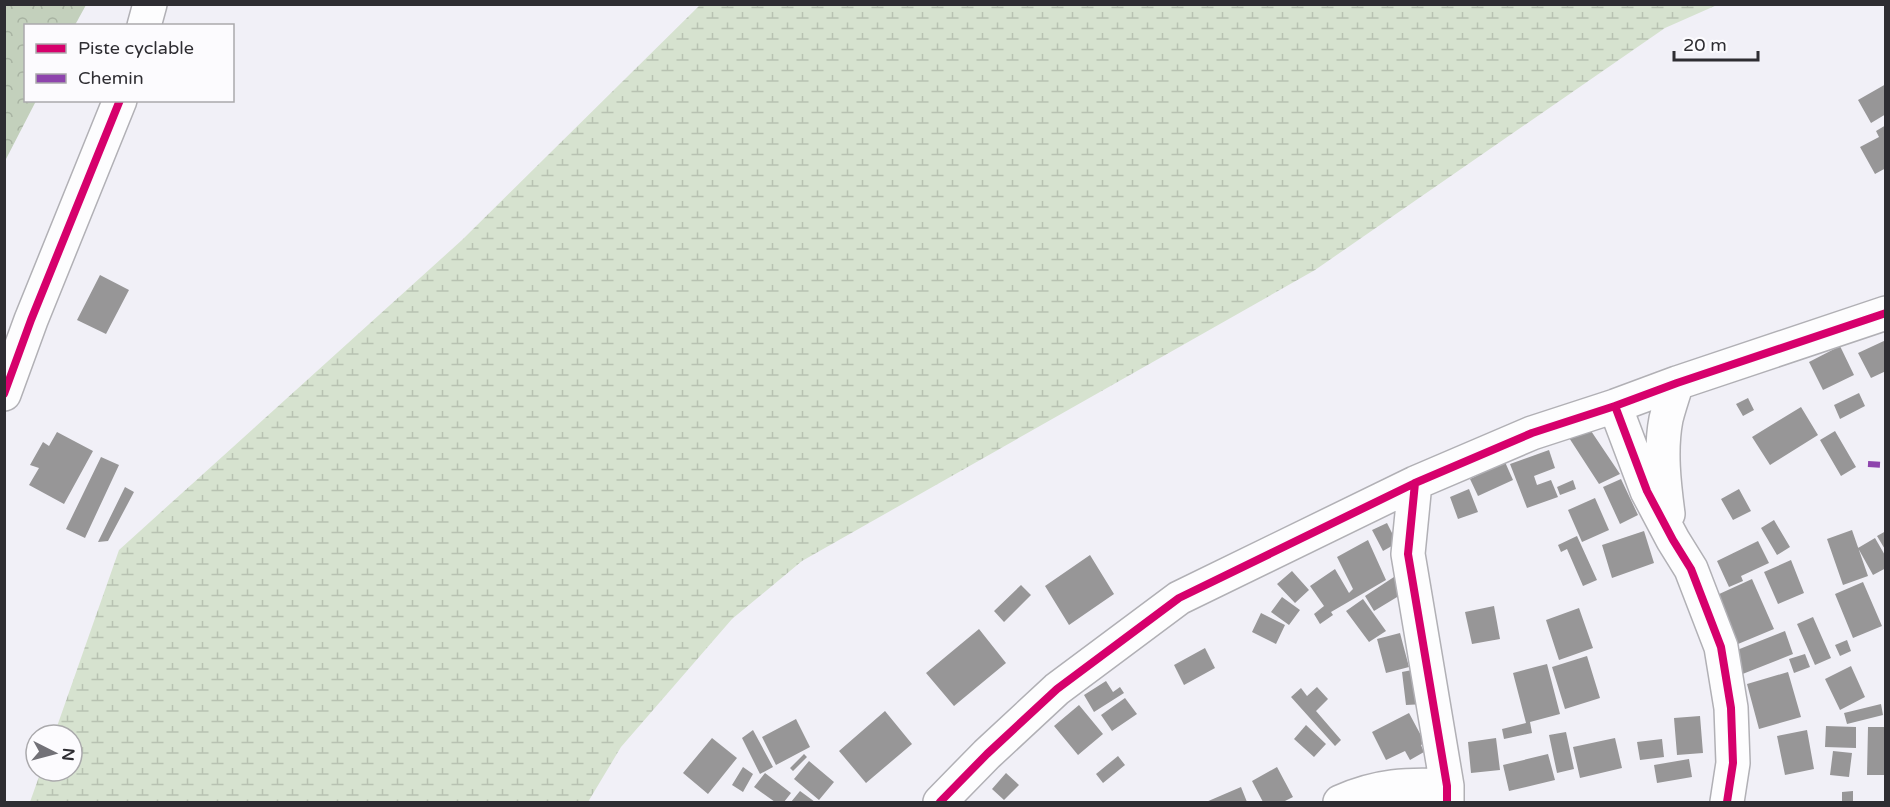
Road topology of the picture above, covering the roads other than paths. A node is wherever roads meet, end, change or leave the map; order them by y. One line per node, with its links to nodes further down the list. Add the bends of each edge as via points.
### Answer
1 (150, 4): 2 (street)
2 (145, 24)
3 (119, 102): 6 (street)
4 (1886, 313): 5 (street)
5 (1677, 383): 7 (street); 9 (street, via 1664,445 1664,486)
6 (4, 394)
7 (1615, 406): 8 (street, via 1532,433); 9 (street, via 1647,491)
8 (1415, 483): 10 (street, via 1408,554); 11 (street, via 1179,598 1057,688)
9 (1673, 540): 13 (street, via 1691,569 1721,647 1731,708 1733,763)
10 (1447, 794): 12 (street, via 1405,784)
11 (940, 802)
12 (1341, 802)
13 (1727, 802)

